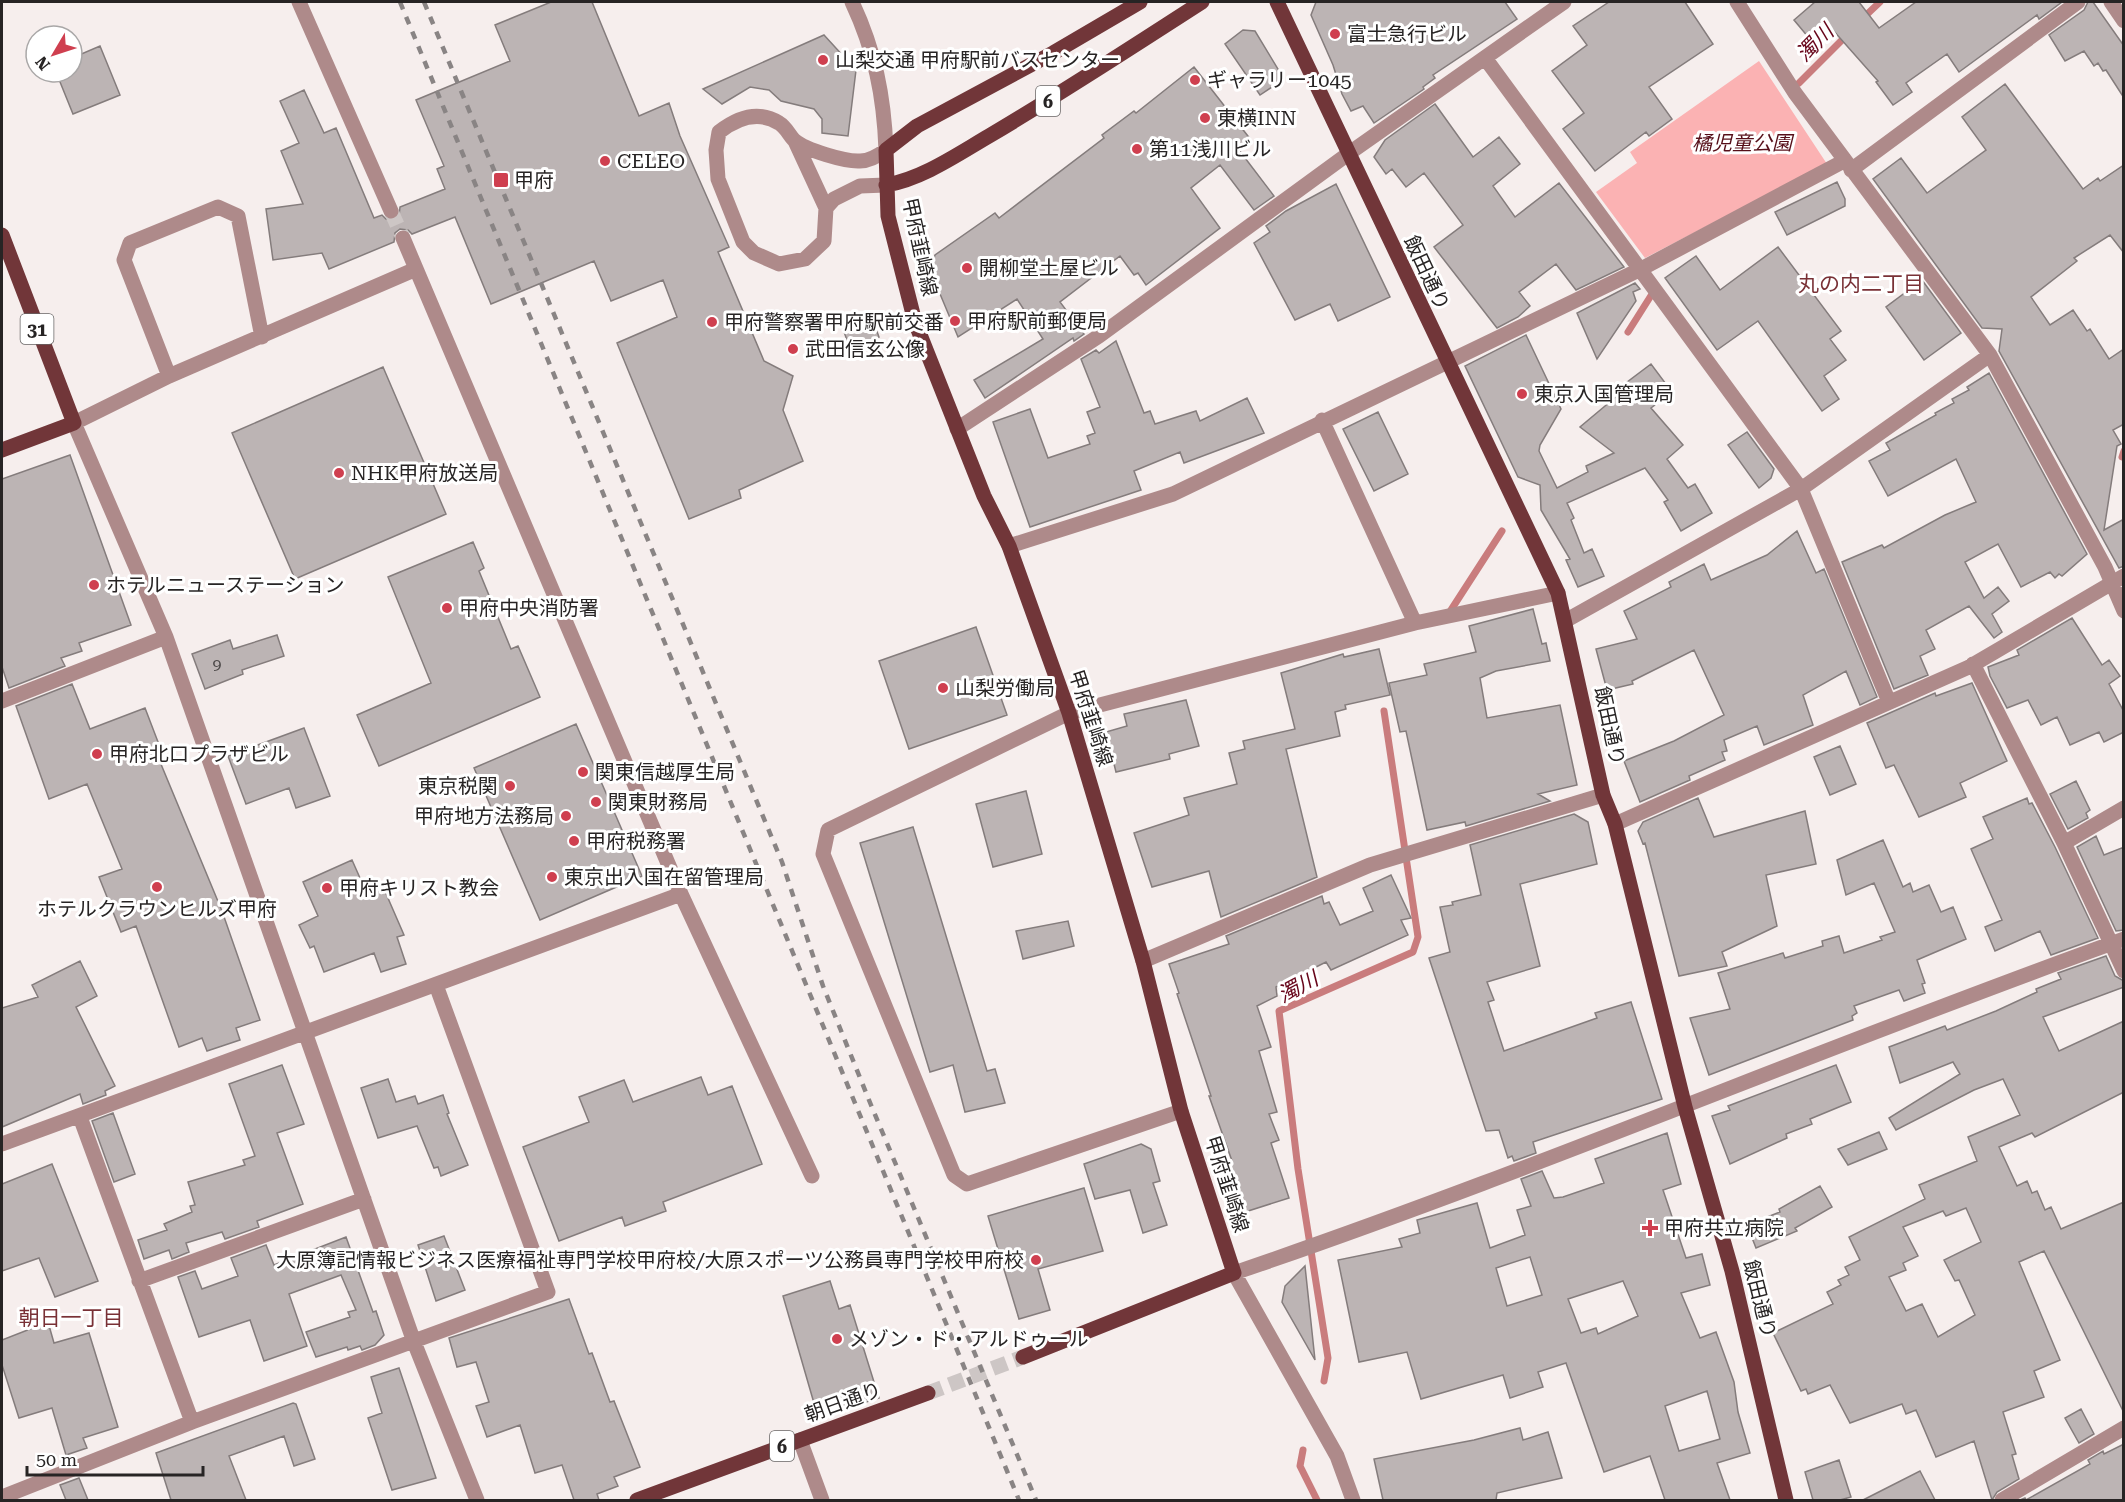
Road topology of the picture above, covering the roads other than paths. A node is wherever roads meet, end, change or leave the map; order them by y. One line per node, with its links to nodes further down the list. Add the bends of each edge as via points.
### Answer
1 (299, 2): 18 (street)
2 (852, 2): 13 (street, via 863,25 882,93)
3 (1140, 2): 13 (main road, 6, via 917,126)
4 (1202, 2): 16 (main road, 甲府韮崎線 / 6, via 965,150 899,183)
5 (1277, 2): 14 (main road, 飯田通り)
6 (1564, 2): 11 (street)
7 (1737, 2): 15 (street)
8 (2078, 2): 15 (street)
9 (2111, 2): 10 (street)
10 (2124, 21)
11 (1485, 58): 14 (street); 23 (street)
12 (795, 141): 13 (street, via 824,154 860,162); 17 (street); 17 (street, via 780,123 764,116 733,121 719,132 718,179 743,242 754,253 779,264 805,259 824,241)
13 (886, 150): 16 (main road, 甲府韮崎線)
14 (1348, 154): 26 (main road, 飯田通り); 30 (street, via 1098,336)
15 (1847, 166): 23 (street); 25 (street)
16 (886, 185): 17 (street, via 860,186 834,199); 30 (main road, 甲府韮崎線, via 888,216 915,322)
17 (826, 208)
18 (391, 211)
19 (2, 235): 21 (main road, 31)
20 (403, 238): 22 (street)
21 (6, 264): 29 (main road, 31)
22 (416, 269): 24 (street); 48 (street)
23 (1641, 269): 26 (street); 32 (street)
24 (262, 337): 27 (street); 27 (street, via 238,216 218,207 130,243 124,260)
25 (1990, 355): 32 (street); 34 (street)
26 (1447, 363): 28 (street); 35 (main road, 飯田通り)
27 (169, 376): 29 (street)
28 (1322, 420): 33 (street, via 1173,494); 38 (street)
29 (74, 423): 31 (main road); 39 (street)
30 (957, 429): 33 (main road, 甲府韮崎線)
31 (2, 450)
32 (1801, 489): 37 (street); 42 (street)
33 (1009, 546): 43 (main road, 甲府韮崎線)
34 (2117, 580): 36 (street); 40 (street)
35 (1558, 593): 37 (main road, 飯田通り); 38 (street)
36 (2124, 611)
37 (1565, 621): 44 (main road, 飯田通り)
38 (1415, 623): 43 (street)
39 (166, 637): 41 (street); 53 (street)
40 (1973, 664): 42 (street); 47 (street)
41 (2, 701)
42 (1889, 702): 46 (street)
43 (1069, 713): 50 (main road, 甲府韮崎線); 55 (street, via 828,830 823,854 954,1175 967,1184)
44 (1604, 795): 46 (main road, 飯田通り); 50 (street, via 1370,865)
45 (2124, 808): 47 (street)
46 (1615, 824): 54 (main road, 飯田通り)
47 (2064, 843): 49 (street)
48 (681, 894): 52 (street); 58 (street)
49 (2117, 941): 51 (street); 54 (street, via 1875,1030)
50 (1143, 961): 55 (main road, 甲府韮崎線)
51 (2124, 971)
52 (436, 986): 53 (street); 62 (street, via 548,1292)
53 (304, 1032): 56 (street); 59 (street)
54 (1685, 1107): 60 (street); 73 (main road, 飯田通り, via 1732,1271)
55 (1181, 1111): 60 (main road, 甲府韮崎線)
56 (80, 1117): 57 (street); 61 (street)
57 (2, 1144)
58 (812, 1176)
59 (364, 1199): 61 (street); 62 (street)
60 (1234, 1273): 63 (main road); 72 (street, via 1337,1456)
61 (139, 1281): 65 (street)
62 (414, 1342): 65 (street); 69 (street)
63 (1023, 1357)
64 (928, 1393): 67 (main road, 朝日通り / 6)
65 (192, 1422): 68 (street)
66 (2124, 1428): 74 (street)
67 (800, 1440): 70 (main road, 朝日通り / 6); 71 (street)
68 (2, 1497)
69 (477, 1500)
70 (637, 1500)
71 (822, 1500)
72 (1353, 1500)
73 (1786, 1500)
74 (2002, 1500)

